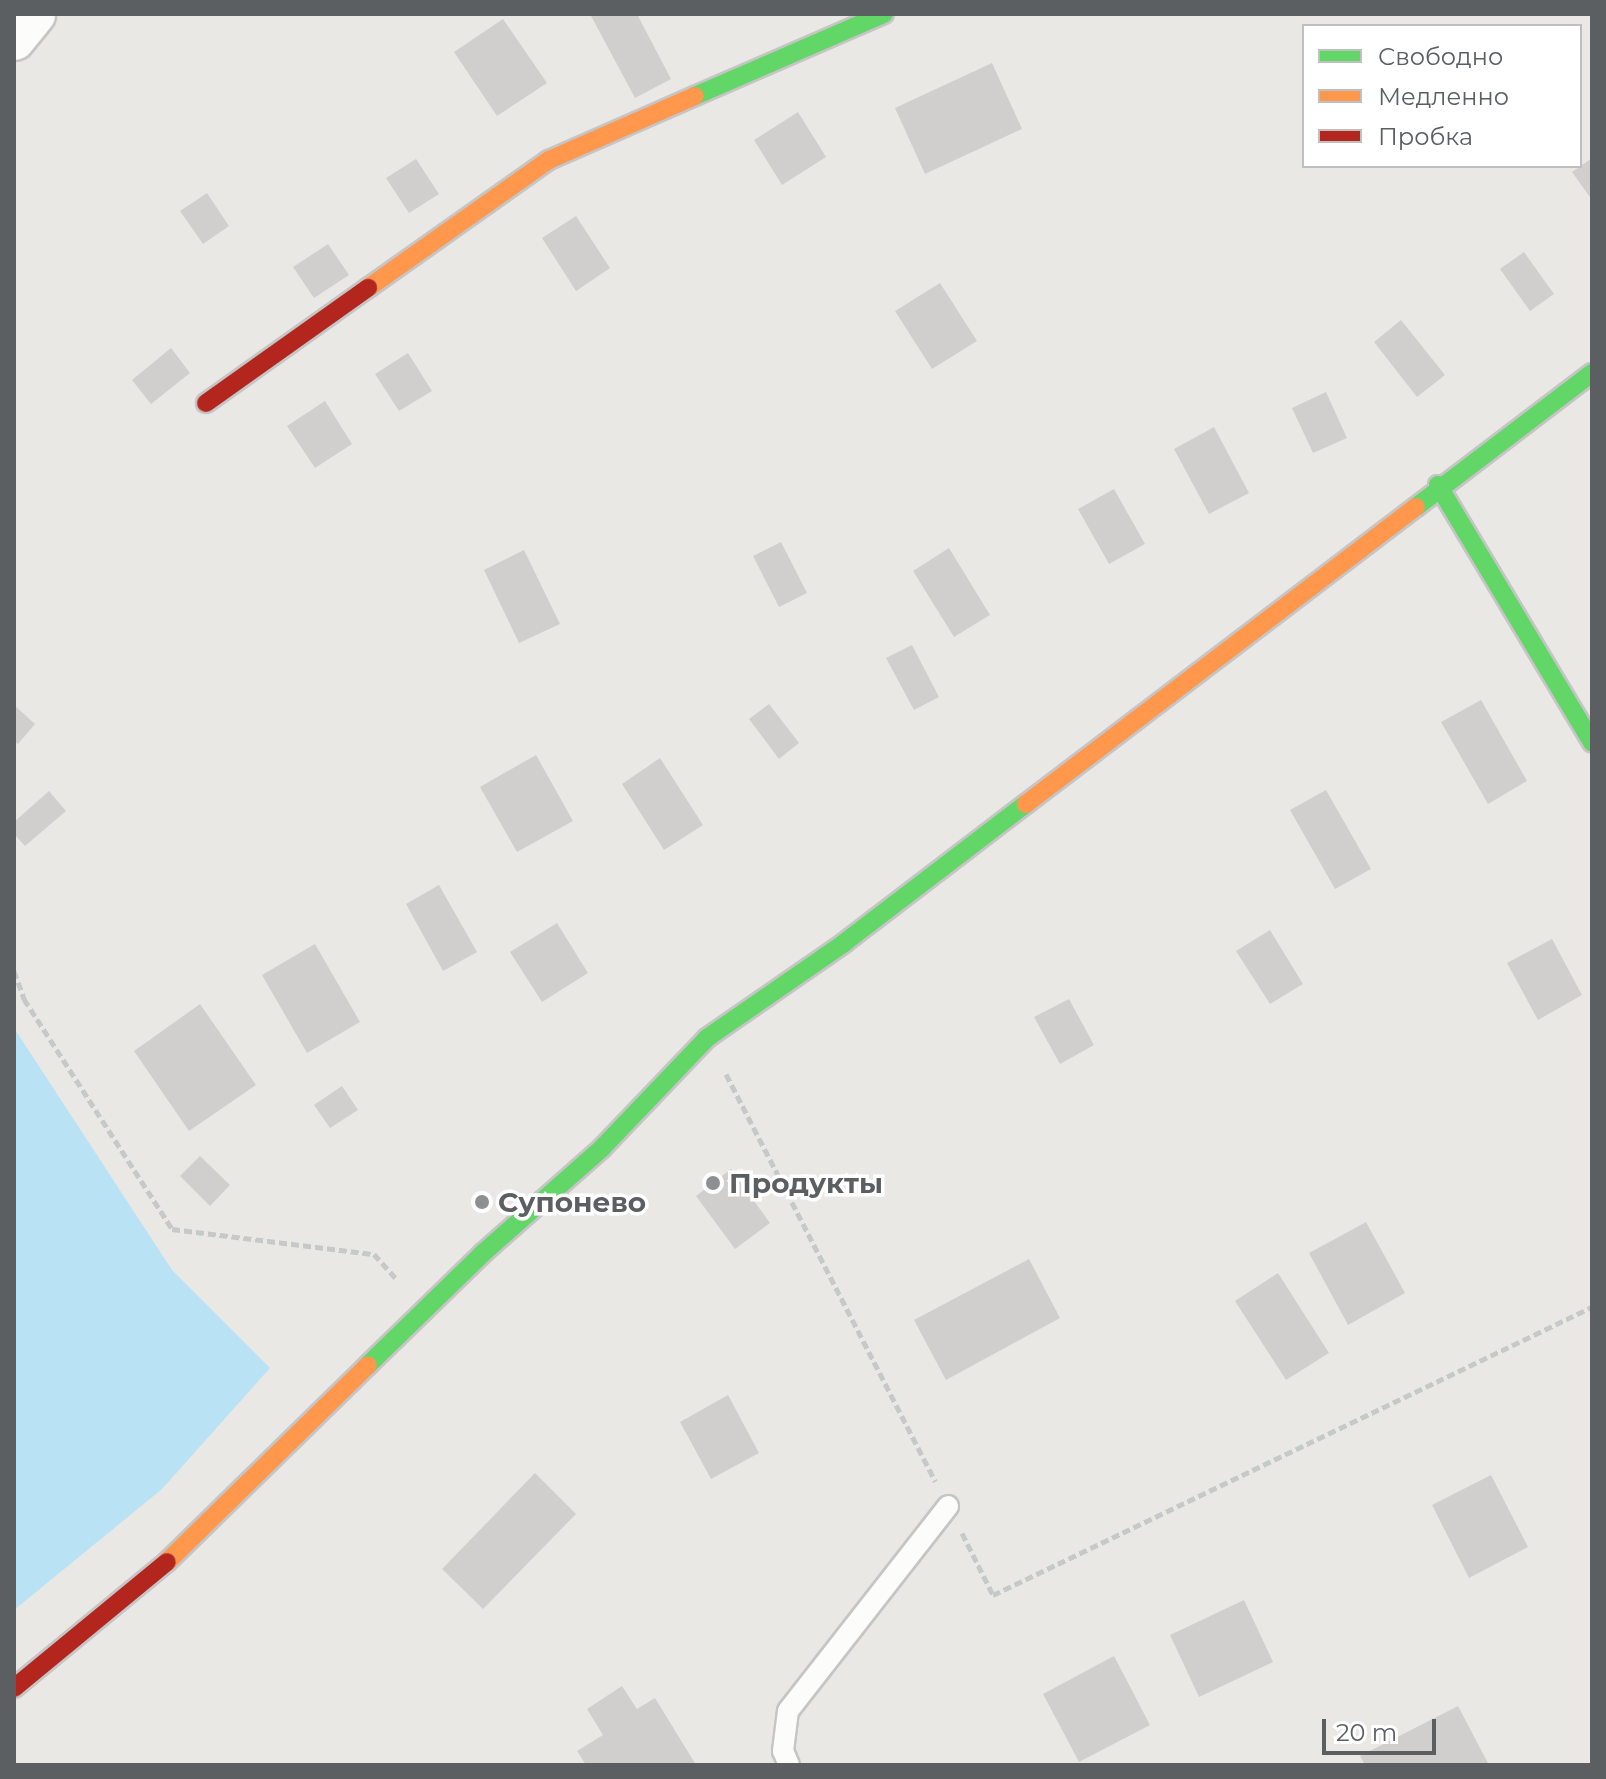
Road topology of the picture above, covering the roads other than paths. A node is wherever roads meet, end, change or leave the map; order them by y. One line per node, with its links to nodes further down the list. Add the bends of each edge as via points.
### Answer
1 (34, 14): 3 (street)
2 (884, 14): 5 (street, via 549,160)
3 (14, 39)
4 (1592, 373): 6 (street)
5 (206, 403)
6 (1438, 485): 7 (street); 9 (street, via 844,943 707,1038 602,1148 424,1311 148,1580)
7 (1592, 742)
8 (948, 1506): 10 (lane, via 788,1711 783,1751)
9 (14, 1688)
10 (789, 1765)

